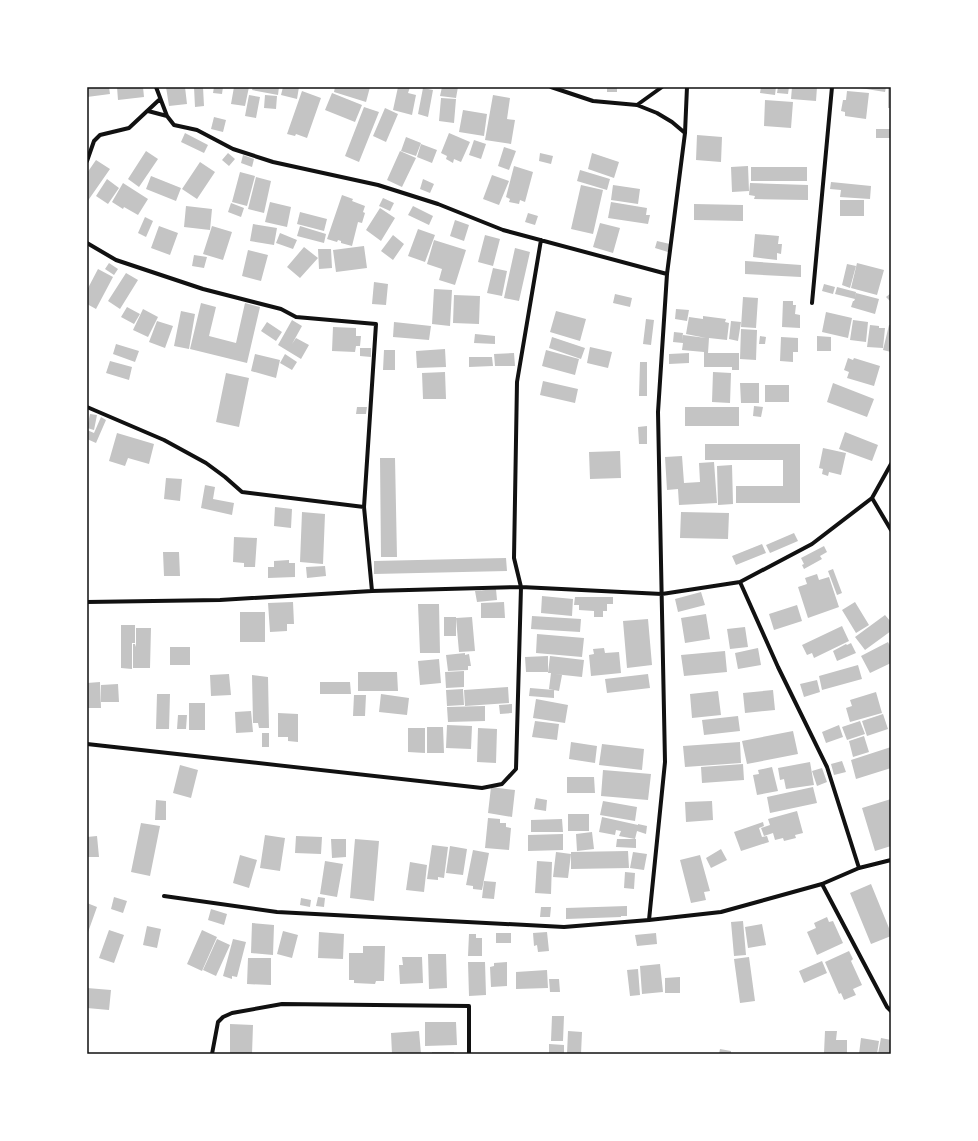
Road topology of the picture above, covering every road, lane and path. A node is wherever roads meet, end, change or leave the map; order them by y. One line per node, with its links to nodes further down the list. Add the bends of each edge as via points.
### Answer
1 (156, 87): 6 (street)
2 (551, 87): 7 (street, via 593,101)
3 (662, 87): 7 (street)
4 (687, 87): 10 (street)
5 (832, 87): 16 (street)
6 (160, 99): 8 (street); 9 (street)
7 (637, 105): 10 (street, via 657,113)
8 (148, 111): 9 (street); 11 (street, via 129,128 100,136)
9 (167, 116): 13 (street, via 174,124 198,130 233,149 273,162 378,185 438,204 503,230)
10 (685, 133): 15 (street)
11 (89, 147): 12 (street)
12 (87, 161)
13 (542, 240): 15 (street); 23 (street, via 517,382 514,558)
14 (87, 243): 20 (street, via 116,260 203,289 281,309 296,317 376,324)
15 (667, 274): 25 (street, via 658,412)
16 (812, 304)
17 (87, 407): 20 (street, via 164,440 206,463 242,492)
18 (891, 464): 19 (street)
19 (872, 498): 21 (street); 22 (street, via 812,544)
20 (364, 507): 24 (street)
21 (891, 530)
22 (740, 582): 25 (street); 29 (street, via 827,767)
23 (521, 587): 24 (street); 25 (street); 27 (street, via 516,769 502,784 482,788)
24 (372, 591): 26 (street, via 220,600)
25 (662, 594): 32 (street, via 664,762)
26 (87, 602)
27 (87, 744)
28 (891, 860): 29 (street)
29 (859, 868): 30 (street)
30 (822, 884): 32 (street, via 721,912); 33 (street)
31 (164, 896): 32 (street, via 277,912 564,927)
32 (649, 920)
33 (891, 1011)
34 (212, 1054): 35 (street, via 218,1022 223,1017 232,1013 290,1004 469,1006)
35 (469, 1054)

